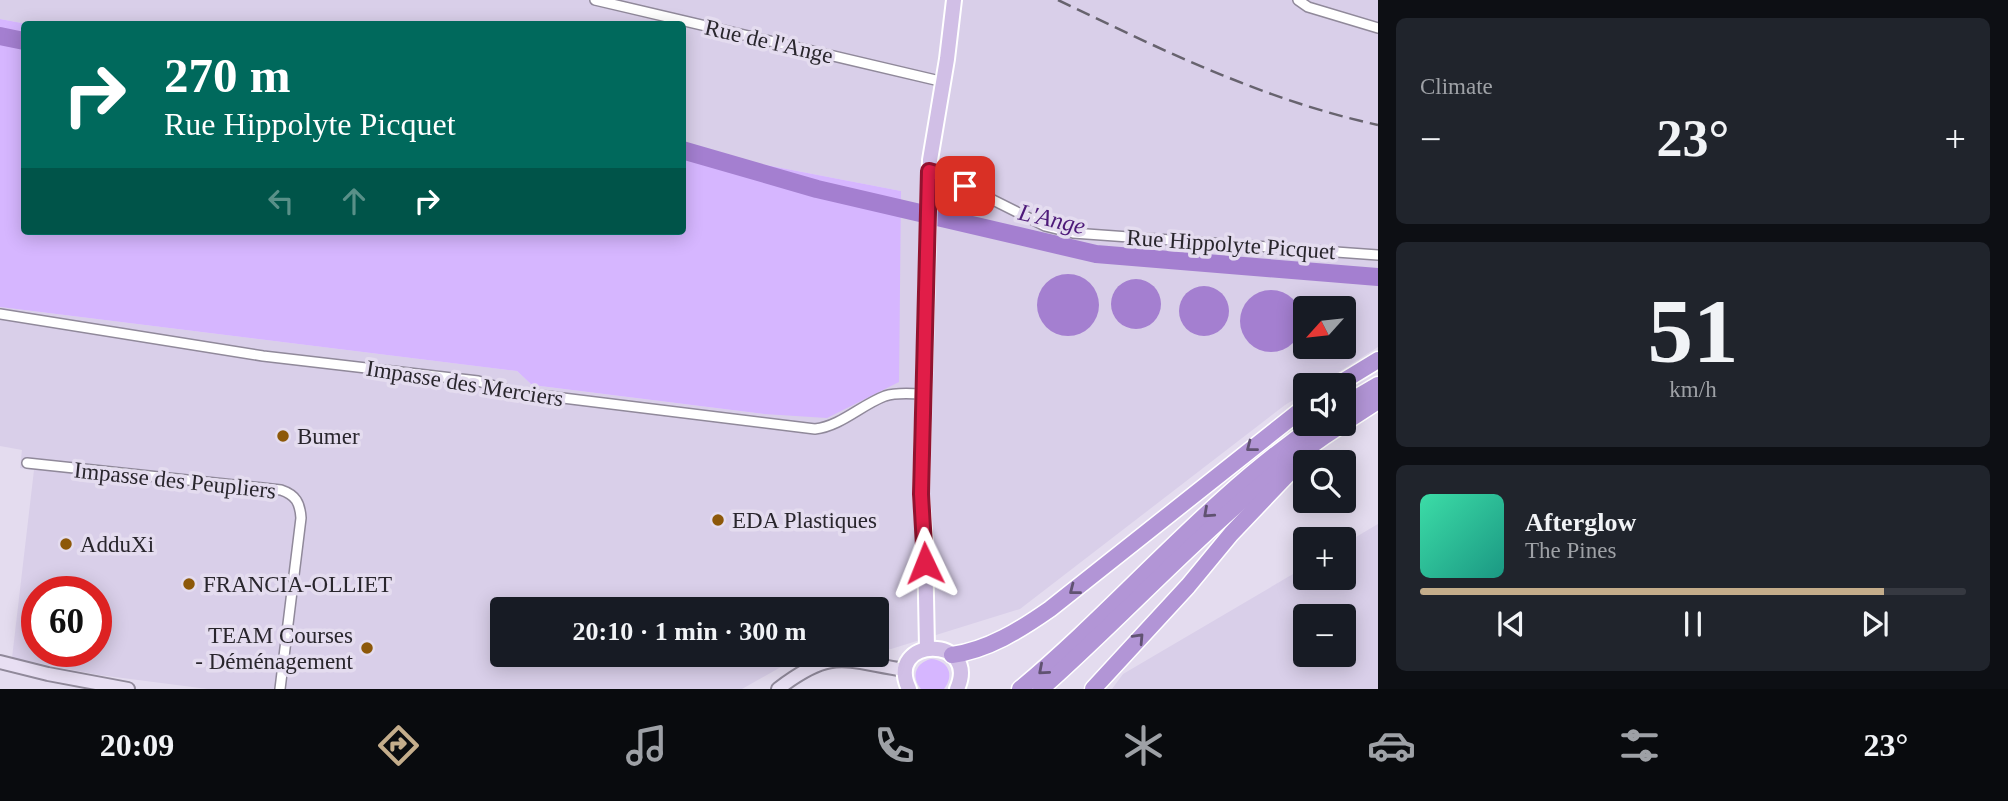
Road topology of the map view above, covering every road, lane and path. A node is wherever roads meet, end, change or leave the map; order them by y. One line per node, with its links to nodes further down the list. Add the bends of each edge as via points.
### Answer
1 (595, 0): 4 (street, Rue de l'Ange)
2 (954, 0): 7 (main road)
3 (1298, 0): 6 (street)
4 (684, 21)
5 (686, 21): 7 (street, Rue de l'Ange)
6 (1378, 28)
7 (944, 82): 8 (main road)
8 (929, 171): 9 (street, Rue Hippolyte Picquet, via 1045,226 1073,233); 14 (main road)
9 (1378, 255)
10 (0, 314): 14 (street, Impasse des Merciers, via 263,356 478,380 514,392 815,429 884,397)
11 (1378, 360): 12 (highway)
12 (1356, 373)
13 (1378, 385): 15 (highway)
14 (923, 394): 23 (main road, via 921,494)
15 (1356, 398)
16 (1378, 401): 17 (highway)
17 (1356, 413)
18 (1293, 416): 24 (highway, one-way to 24, via 1050,609 987,645)
19 (1313, 436): 32 (highway, one-way to 32, via 1272,457)
20 (1320, 436): 33 (highway, via 1238,504)
21 (1324, 436): 34 (highway, one-way to 21)
22 (27, 463): 28 (street, Impasse des Peupliers, via 281,491 297,499 301,518)
23 (927, 648): 24 (main road); 26 (main road, via 912,657)
24 (951, 655): 31 (main road, via 961,674)
25 (0, 662): 27 (main road)
26 (905, 670): 29 (main road, via 842,659 802,671); 30 (main road)
27 (128, 689)
28 (280, 689)
29 (778, 689)
30 (909, 689)
31 (957, 689)
32 (1020, 689)
33 (1041, 689)
34 (1093, 689)

